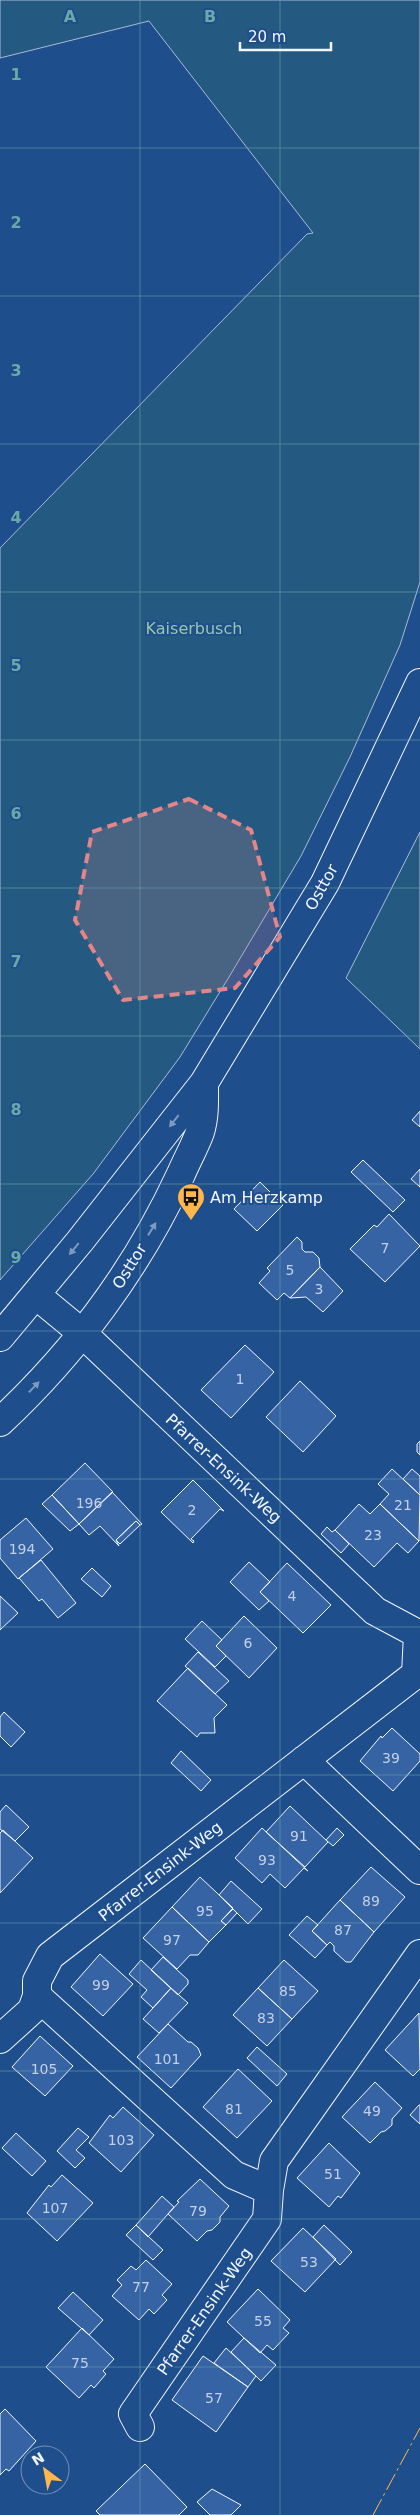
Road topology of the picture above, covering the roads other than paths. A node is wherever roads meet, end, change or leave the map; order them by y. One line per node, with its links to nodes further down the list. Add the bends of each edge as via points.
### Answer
1 (420, 682): 2 (street, Osttor, via 325,883)
2 (204, 1083): 3 (street, Osttor, one-way to 3); 4 (street, Osttor, one-way to 2, via 106,1303 167,1204 200,1132)
3 (36, 1295): 4 (street, Pfarrer-Ensink-Weg); 5 (street, Osttor)
4 (82, 1333): 6 (street, Osttor, one-way to 4); 7 (street, Pfarrer-Ensink-Weg, via 375,1611)
5 (0, 1337)
6 (0, 1422)
7 (419, 1634): 8 (street, Pfarrer-Ensink-Weg, via 416,1674)
8 (304, 1760): 9 (street); 11 (street, Pfarrer-Ensink-Weg, via 50,1956 37,1981)
9 (420, 1870)
10 (420, 1954): 13 (street, Pfarrer-Ensink-Weg, via 274,2160)
11 (37, 1996): 12 (street, Pfarrer-Ensink-Weg, via 32,2010); 13 (street, via 234,2175)
12 (0, 2039)
13 (268, 2190): 14 (street, Pfarrer-Ensink-Weg, via 267,2219 133,2414)
14 (140, 2428)

